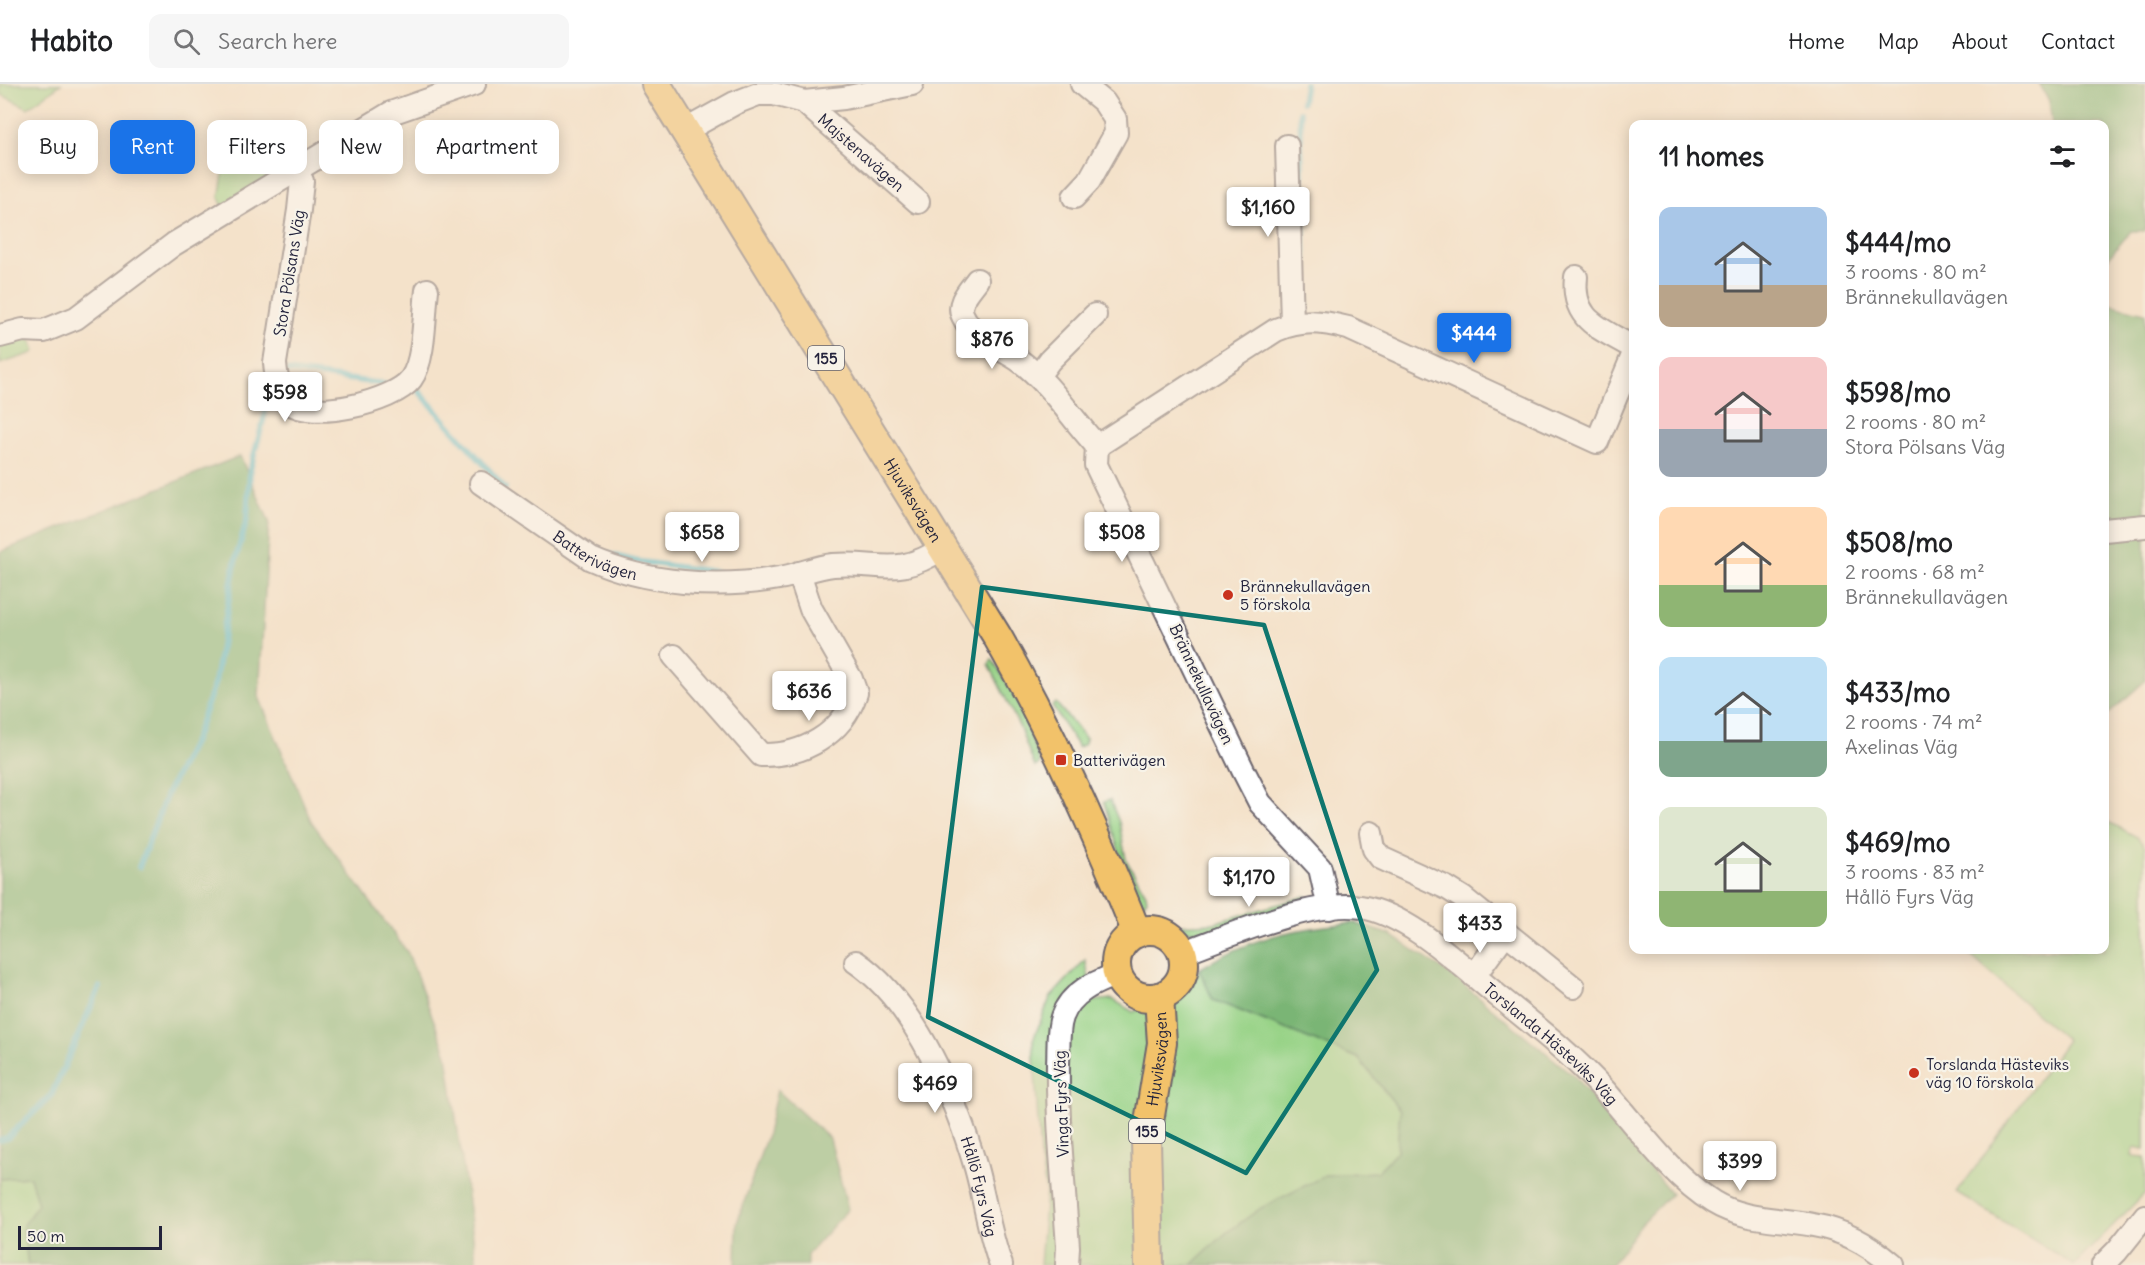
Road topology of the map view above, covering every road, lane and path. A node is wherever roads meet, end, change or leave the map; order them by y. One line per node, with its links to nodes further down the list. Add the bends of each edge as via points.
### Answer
1 (474, 84): 8 (street, via 391,113)
2 (657, 84): 6 (main road, Hjuviksvägen / 155)
3 (912, 84): 5 (street, Majstenavägen)
4 (1082, 84): 11 (street, via 1104,102 1115,119 1116,133 1089,181)
5 (804, 102): 6 (street, Majstenavägen, via 774,93 758,94); 12 (street, Majstenavägen)
6 (687, 130): 26 (main road, Hjuviksvägen / 155)
7 (1287, 146): 17 (street)
8 (307, 164)
9 (291, 174): 18 (street, via 174,244 76,318 44,331 22,330)
10 (298, 174): 15 (street, Stora Pölsans Väg, via 302,181 299,210 275,363 277,383 288,402 309,411 354,406 395,393 411,379 419,358)
11 (1074, 197)
12 (918, 202)
13 (1576, 277): 19 (street, via 1574,293 1581,312)
14 (977, 280): 21 (street, via 962,302 963,316 978,335)
15 (427, 290)
16 (1095, 315): 21 (street)
17 (1292, 323): 20 (street, via 1327,322 1348,328 1597,442); 22 (street)
18 (0, 336)
19 (1629, 345)
20 (1629, 365)
21 (1038, 376): 22 (street)
22 (1096, 446): 30 (street, Brännekullavägen, via 1096,465 1242,770 1260,803 1320,868)
23 (481, 483): 27 (street, Batterivägen, via 558,538 609,567 713,585)
24 (2145, 526): 25 (street)
25 (2109, 530)
26 (943, 548): 27 (street, Batterivägen, via 899,568 841,565); 32 (main road, Hjuviksvägen / 155, via 1041,718)
27 (799, 573): 28 (street, via 811,609 856,693 844,717 821,739 802,751 783,756 761,755)
28 (674, 656)
29 (1371, 833): 31 (street, via 1374,849 1381,858 1447,888)
30 (1329, 908): 33 (street, Torslanda Hästeviks Väg, via 1270,922); 36 (street, Torslanda Hästeviks Väg, via 1361,907 1394,917)
31 (1506, 932): 36 (street); 37 (street)
32 (1137, 933): 33 (main road, via 1164,933); 35 (main road, via 1119,950)
33 (1182, 953): 38 (main road, Hjuviksvägen, via 1184,967 1180,980)
34 (856, 962): 40 (street, Hållö Fyrs Väg, via 876,976 893,996 914,1025 943,1082 975,1166)
35 (1117, 974): 38 (main road, Hjuviksvägen, via 1136,996); 41 (street, Vinga Fyrs Väg, via 1078,994 1062,1017 1059,1029 1058,1089)
36 (1473, 976): 43 (street, Torslanda Hästeviks Väg, via 1566,1050 1674,1169 1713,1202 1748,1217 1815,1225 1851,1237 1869,1245)
37 (1574, 987)
38 (1159, 997): 42 (main road, Hjuviksvägen / 155, via 1162,1043 1146,1140)
39 (2145, 1216): 44 (street)
40 (1001, 1265)
41 (1067, 1265)
42 (1149, 1265)
43 (1893, 1265)
44 (2103, 1265)

